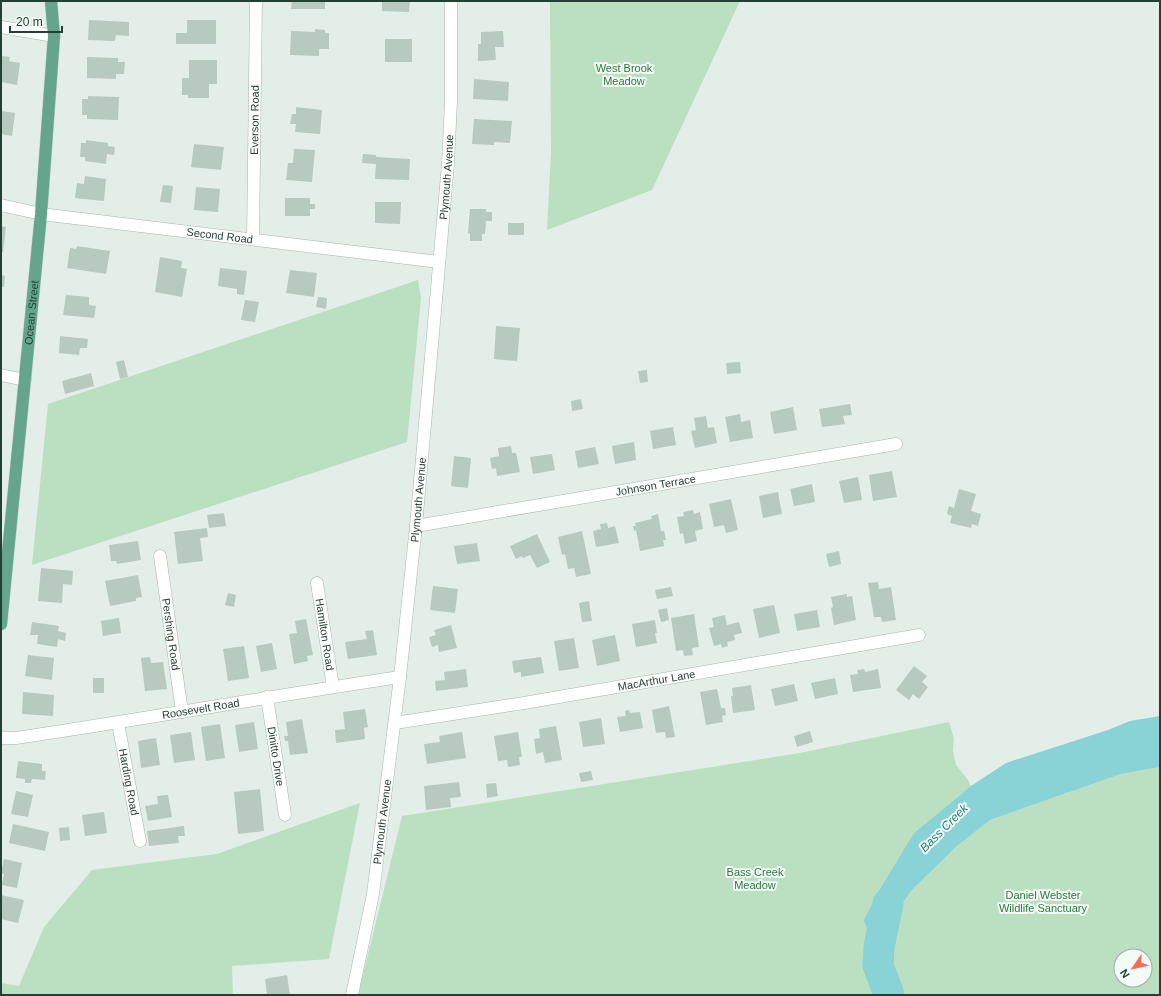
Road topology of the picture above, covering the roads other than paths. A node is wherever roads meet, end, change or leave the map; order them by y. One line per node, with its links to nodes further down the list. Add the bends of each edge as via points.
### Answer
1 (52, 1): 5 (main road, Ocean Street)
2 (256, 1): 8 (street, Everson Road)
3 (452, 1): 9 (street, Plymouth Avenue, via 451,101)
4 (1, 27): 5 (street)
5 (54, 36): 7 (main road, Ocean Street)
6 (1, 205): 7 (street, Second Road)
7 (41, 214): 8 (street, Second Road); 11 (main road, Ocean Street)
8 (253, 239): 9 (street, Second Road)
9 (439, 262): 13 (street, Plymouth Avenue)
10 (1, 375): 11 (street)
11 (25, 380): 14 (main road, Ocean Street)
12 (896, 444): 13 (street, Johnson Terrace)
13 (416, 526): 19 (street, Plymouth Avenue)
14 (5, 551): 17 (main road, Ocean Street)
15 (160, 556): 22 (street, Pershing Road)
16 (317, 583): 20 (street, Hamilton Road)
17 (1, 624)
18 (919, 636): 24 (street, MacArthur Lane)
19 (400, 677): 20 (street, Roosevelt Road); 24 (street, Plymouth Avenue)
20 (333, 686): 21 (street, Roosevelt Road)
21 (267, 697): 22 (street, Roosevelt Road); 26 (street, Dinitto Drive)
22 (182, 712): 23 (street, Roosevelt Road)
23 (118, 723): 25 (street, Roosevelt Road); 27 (street, Harding Road)
24 (395, 723): 28 (street, Plymouth Avenue, via 373,894)
25 (1, 738)
26 (285, 815)
27 (140, 841)
28 (352, 995)

